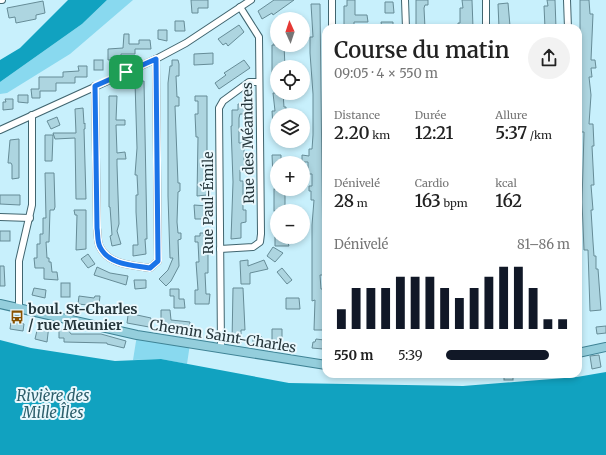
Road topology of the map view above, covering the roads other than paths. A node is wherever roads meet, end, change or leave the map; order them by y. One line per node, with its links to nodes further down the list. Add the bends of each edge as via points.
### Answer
1 (251, 0): 6 (street)
2 (332, 0): 7 (street)
3 (405, 0): 8 (street)
4 (486, 0): 9 (street)
5 (567, 0): 10 (street)
6 (240, 8): 11 (street); 12 (street, Rue des Méandres, via 259,37)
7 (332, 24)
8 (406, 24)
9 (486, 24)
10 (568, 24)
11 (156, 59): 13 (street); 13 (street, via 158,261 150,268 119,263 99,246)
12 (259, 82): 18 (street, Rue Paul-Émile, via 249,82 222,101 219,108); 18 (street, Rue des Méandres, via 260,242 253,247)
13 (95, 86): 14 (street)
14 (32, 115): 15 (street); 17 (street)
15 (0, 130)
16 (0, 217): 17 (street)
17 (30, 218): 20 (street, via 19,261)
18 (220, 249): 22 (street, Rue Paul-Émile)
19 (0, 304): 20 (main road, Chemin Saint-Charles)
20 (19, 309): 22 (main road, Chemin Saint-Charles, via 137,335)
21 (606, 347): 23 (main road)
22 (221, 348): 24 (main road, Chemin Saint-Charles)
23 (582, 352)
24 (322, 364)

